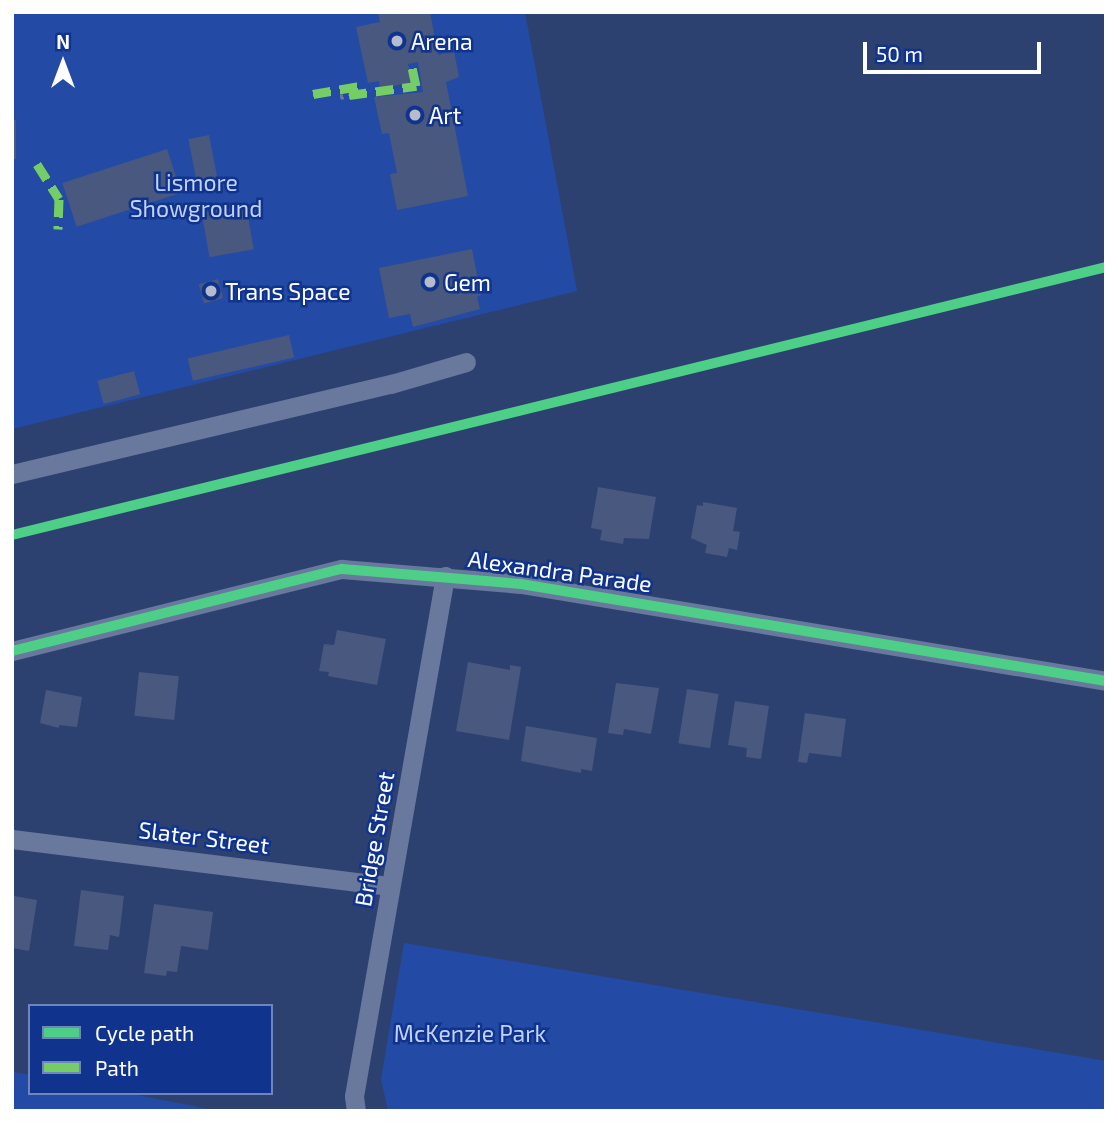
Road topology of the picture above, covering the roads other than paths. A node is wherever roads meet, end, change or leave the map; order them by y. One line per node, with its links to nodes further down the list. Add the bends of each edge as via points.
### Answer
1 (466, 362): 2 (street)
2 (12, 474)
3 (445, 576): 4 (street, Alexandra Parade, via 342,569); 5 (street, Alexandra Parade, via 520,584); 7 (street, Bridge Street)
4 (12, 652)
5 (1106, 681)
6 (12, 839): 7 (street, Slater Street)
7 (390, 886): 8 (street, Bridge Street, via 354,1096)
8 (356, 1111)

